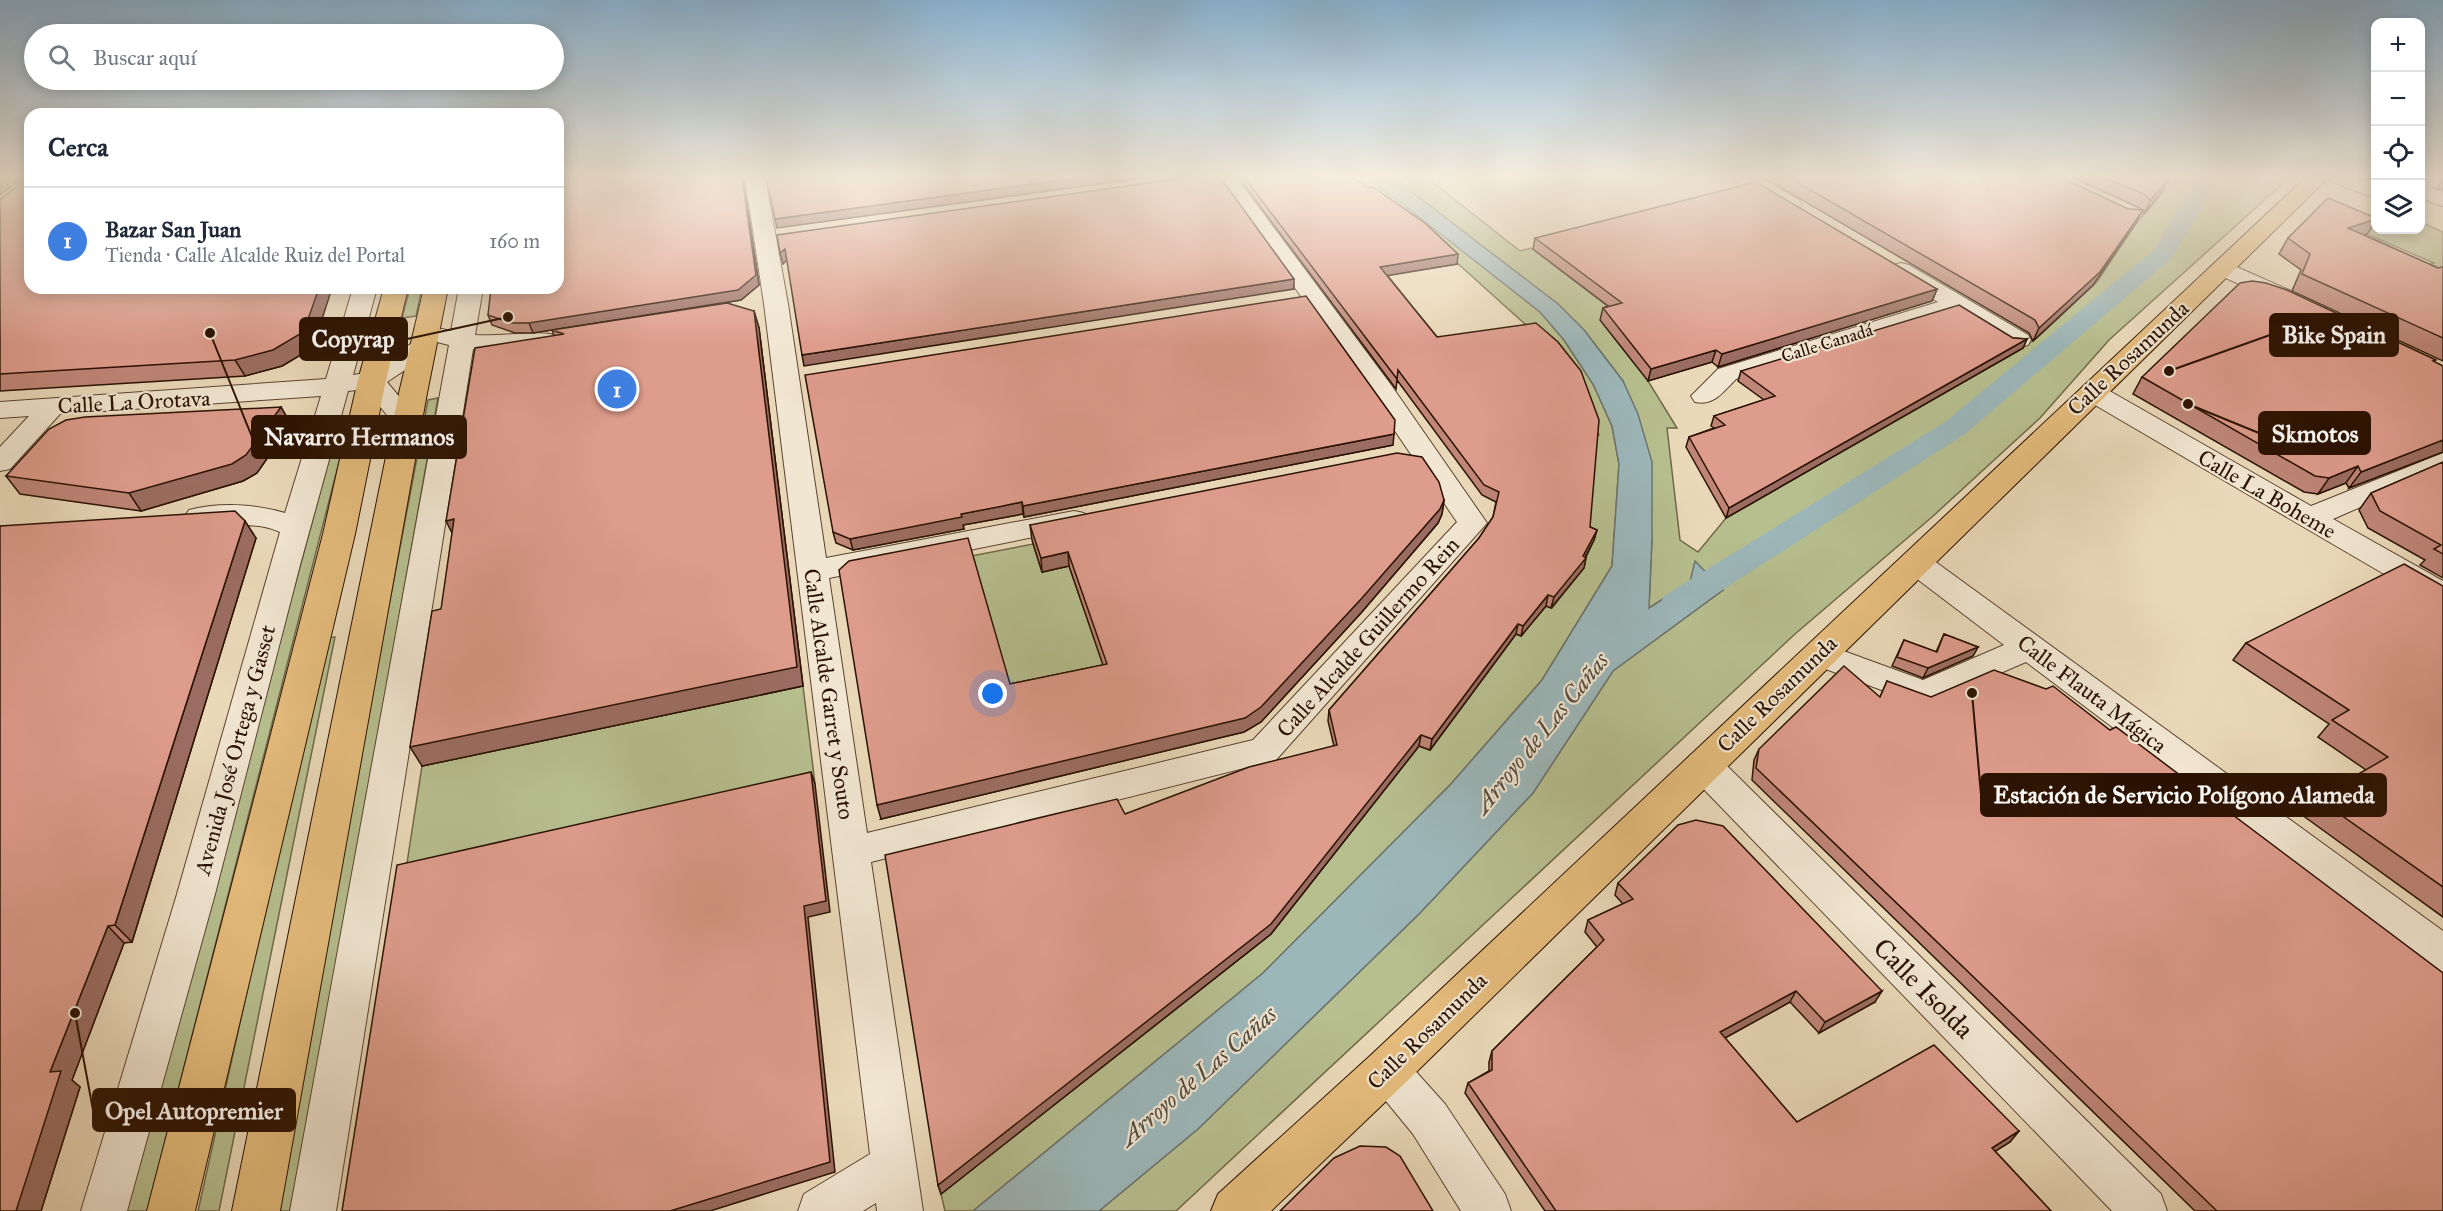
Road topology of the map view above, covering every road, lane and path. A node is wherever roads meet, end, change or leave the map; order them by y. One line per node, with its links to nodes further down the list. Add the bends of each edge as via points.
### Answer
1 (775, 234): 35 (street, Calle Alcalde Garret y Souto, via 764,306 798,377)
2 (1261, 234): 24 (street, Calle Alcalde Guillermo Rein, via 1303,298)
3 (2259, 234): 5 (main road, Calle Rosamunda)
4 (1886, 261): 10 (street)
5 (2223, 268): 11 (street); 17 (main road, Calle Rosamunda)
6 (364, 294): 16 (street, Avenida José Ortega y Gasset)
7 (393, 294): 16 (main road, Avenida José Ortega y Gasset)
8 (435, 294): 13 (main road)
9 (470, 294): 15 (street)
10 (1958, 304): 14 (street); 19 (street, Calle Canadá, via 1727,374)
11 (2308, 308)
12 (567, 337): 15 (street)
13 (425, 339): 15 (street); 16 (street); 21 (main road)
14 (2019, 340)
15 (460, 354): 21 (street); 47 (street)
16 (355, 382): 18 (street, Calle La Orotava); 21 (street); 23 (street, Avenida José Ortega y Gasset); 45 (main road, Avenida José Ortega y Gasset, via 339,534)
17 (2092, 392): 31 (street, Calle La Boheme); 34 (main road, Calle Rosamunda)
18 (268, 394): 20 (street, Calle La Orotava); 23 (street, Calle La Orotava, via 303,404)
19 (1704, 396)
20 (52, 407): 22 (street, Calle La Orotava); 27 (street)
21 (411, 408): 46 (main road)
22 (0, 410)
23 (327, 419): 28 (street, Avenida José Ortega y Gasset)
24 (1424, 450): 25 (street); 40 (street, Calle Alcalde Guillermo Rein, via 1472,523 1264,751)
25 (1389, 457)
26 (2443, 461): 31 (street)
27 (0, 463)
28 (308, 484): 30 (street, via 289,498 261,508); 33 (street, Avenida José Ortega y Gasset)
29 (1095, 515): 35 (street)
30 (217, 516): 32 (street); 33 (street, via 276,519)
31 (2309, 518): 36 (street, Calle La Boheme)
32 (172, 519)
33 (296, 528): 44 (street, Avenida José Ortega y Gasset)
34 (1915, 562): 37 (street, Calle Flauta Mágica); 38 (main road, Calle Rosamunda)
35 (813, 571): 40 (street, Calle Alcalde Garret y Souto)
36 (2443, 595)
37 (2029, 647): 38 (street, via 1924,693); 41 (street, Calle Flauta Mágica)
38 (1819, 654): 39 (main road, Calle Rosamunda)
39 (1703, 765): 42 (main road, Calle Rosamunda); 52 (street, Calle Isolda)
40 (851, 852): 43 (street, Calle Alcalde Garret y Souto)
41 (2443, 954)
42 (1387, 1070): 50 (main road, Calle Rosamunda); 51 (street, via 1428,1119)
43 (893, 1165): 48 (street); 49 (street, Calle Alcalde Garret y Souto)
44 (104, 1211)
45 (171, 1211)
46 (256, 1211)
47 (313, 1211)
48 (821, 1211)
49 (900, 1211)
50 (1235, 1211)
51 (1488, 1211)
52 (2144, 1211)

